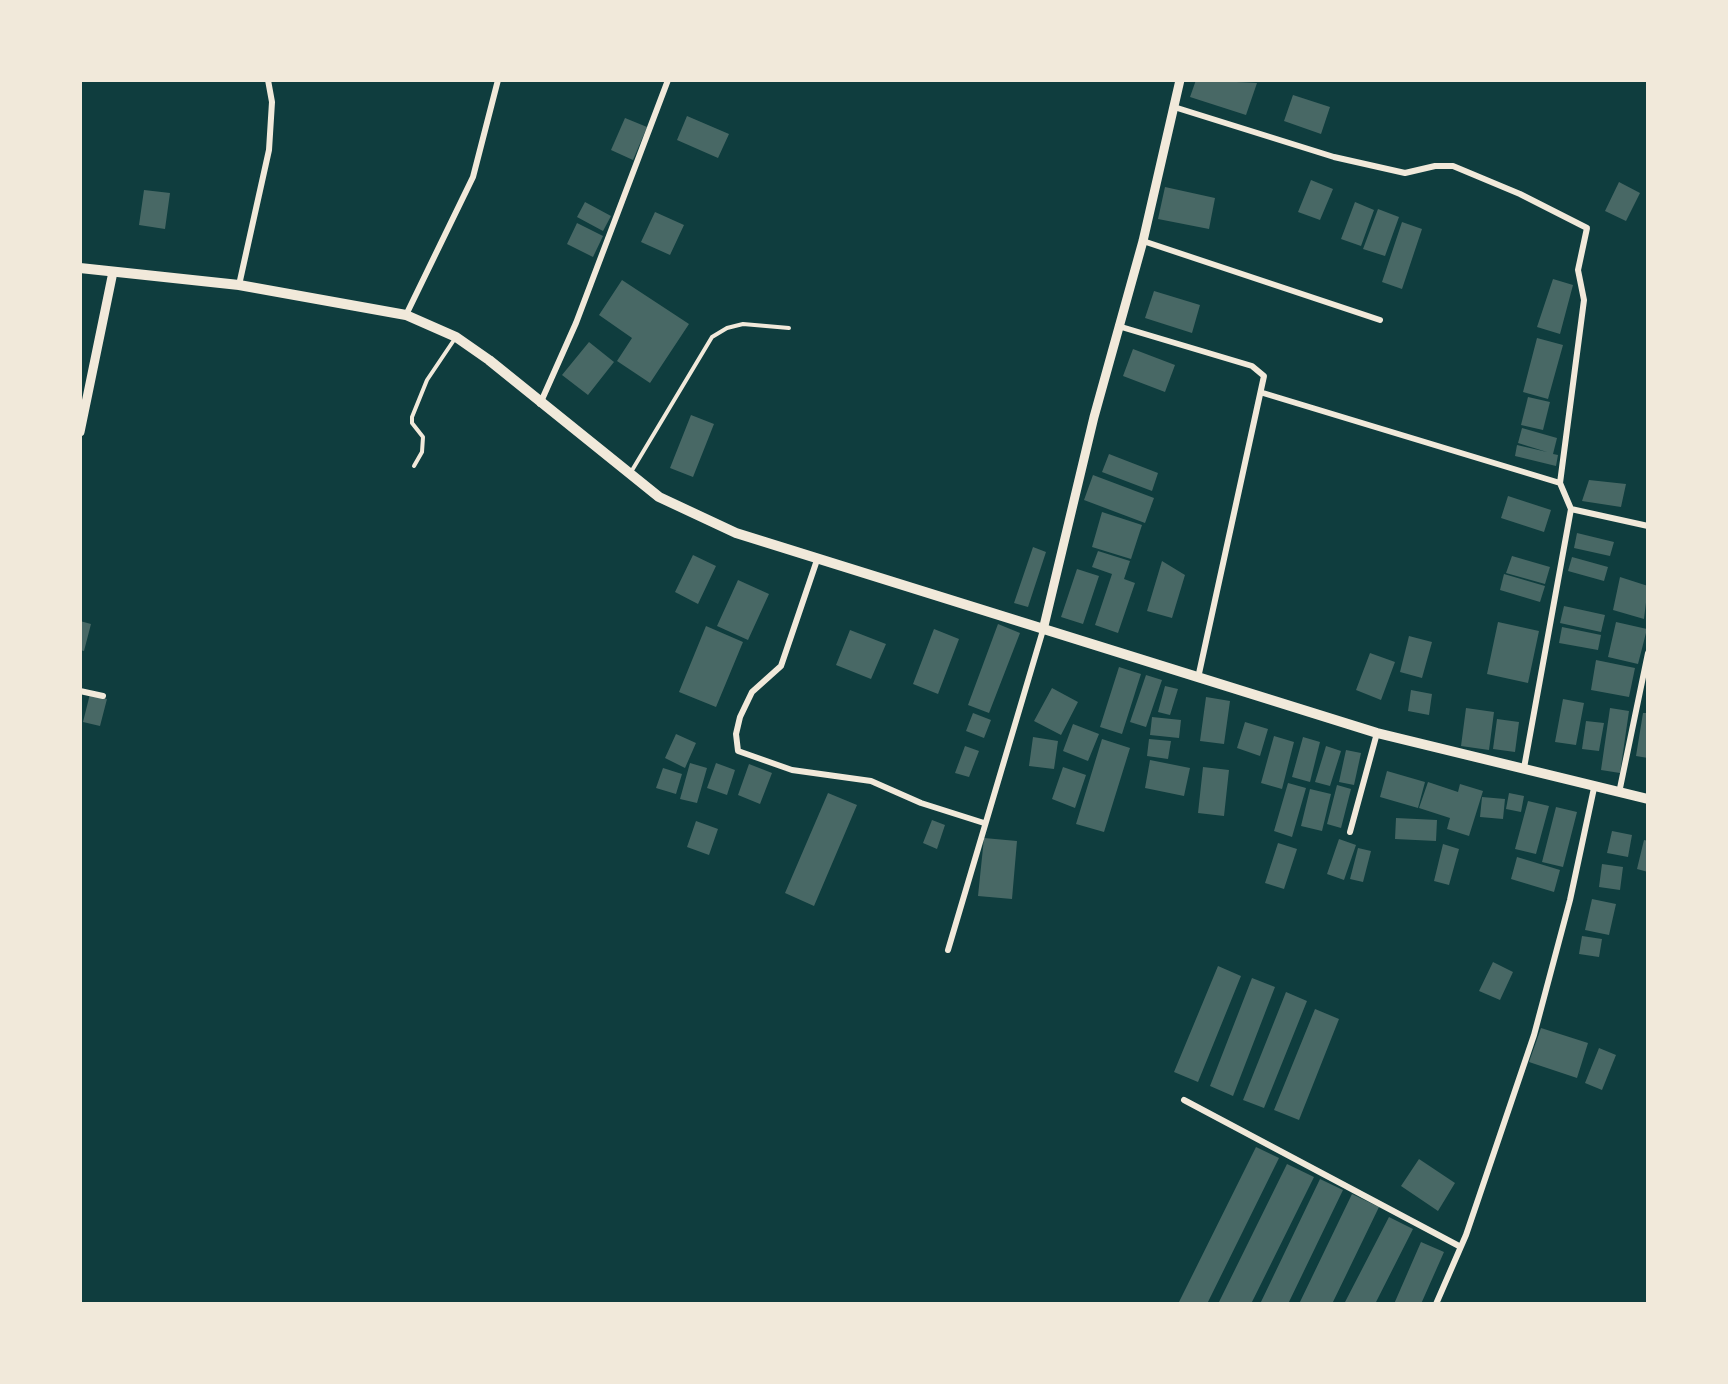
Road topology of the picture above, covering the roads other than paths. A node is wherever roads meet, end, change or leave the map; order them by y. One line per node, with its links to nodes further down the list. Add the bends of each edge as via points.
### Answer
1 (268, 80): 9 (street, via 269,150)
2 (498, 80): 10 (street, via 473,178)
3 (668, 80): 16 (street)
4 (1180, 80): 5 (street)
5 (1173, 107): 6 (street); 20 (street, via 1405,173 1453,166 1586,227 1578,270 1584,300)
6 (1143, 241): 11 (street); 12 (street)
7 (80, 268): 8 (main road)
8 (113, 272): 9 (main road); 17 (street)
9 (239, 285): 10 (main road)
10 (406, 315): 14 (main road)
11 (1380, 320)
12 (1118, 326): 15 (street, via 1258,368); 24 (street)
13 (790, 328): 19 (lane, via 743,324 712,337)
14 (456, 338): 16 (main road); 18 (lane, via 412,416 423,437)
15 (1263, 393): 20 (street); 26 (street)
16 (540, 404): 19 (main road)
17 (80, 432)
18 (414, 466)
19 (629, 476): 23 (main road, via 688,512)
20 (1560, 483): 21 (street)
21 (1571, 509): 22 (street); 30 (street)
22 (1648, 526)
23 (817, 560): 24 (main road); 34 (street, via 782,666 752,692 740,717 738,751 792,770 871,781)
24 (1043, 630): 26 (main road); 34 (street)
25 (1648, 653): 32 (street)
26 (1198, 679): 29 (main road)
27 (80, 691): 28 (street)
28 (103, 696)
29 (1377, 733): 30 (main road); 35 (street)
30 (1524, 771): 31 (main road)
31 (1594, 788): 32 (main road); 38 (street, via 1534,1035)
32 (1619, 794): 33 (main road)
33 (1648, 800)
34 (984, 822): 36 (street)
35 (1350, 832)
36 (948, 950)
37 (1184, 1100): 38 (street)
38 (1458, 1246): 39 (street)
39 (1436, 1304)

